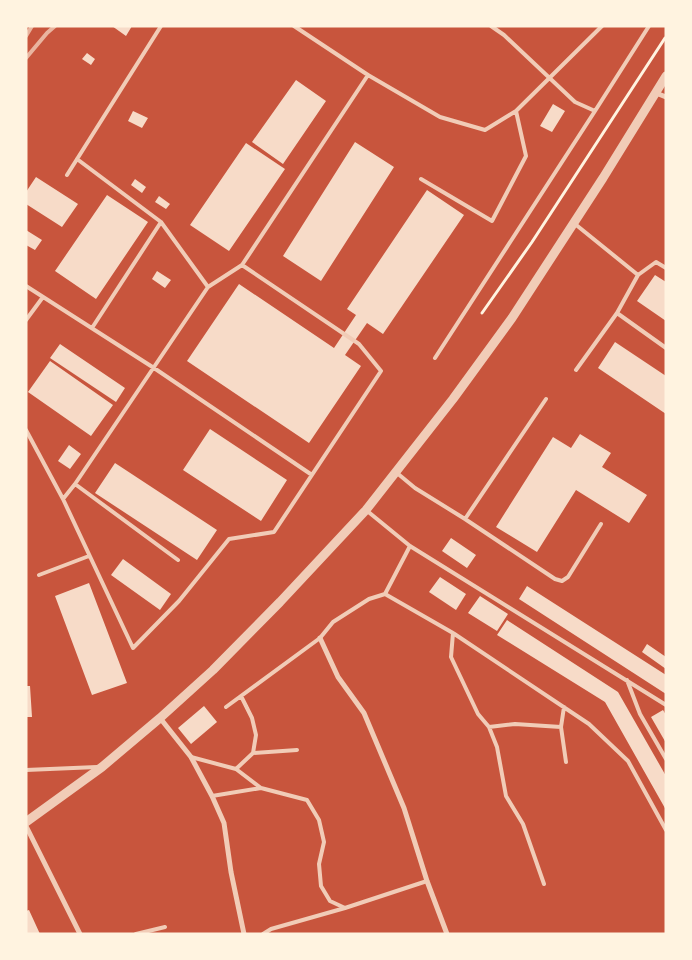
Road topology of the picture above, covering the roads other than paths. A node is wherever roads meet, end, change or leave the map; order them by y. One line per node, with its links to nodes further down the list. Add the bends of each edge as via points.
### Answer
1 (161, 26): 13 (lane)
2 (294, 26): 6 (lane)
3 (491, 26): 8 (lane)
4 (602, 26): 8 (lane)
5 (649, 26): 12 (lane)
6 (368, 75): 11 (lane, via 440,117 484,130); 18 (lane)
7 (666, 76): 9 (street)
8 (549, 78): 11 (lane); 12 (lane, via 575,102)
9 (656, 93): 10 (street); 17 (street)
10 (666, 97)
11 (516, 111): 15 (lane, via 526,156 492,220)
12 (595, 111): 28 (lane)
13 (77, 159): 14 (lane); 16 (lane)
14 (67, 175)
15 (421, 179)
16 (161, 222): 22 (lane); 26 (lane)
17 (574, 224): 20 (lane); 33 (street, via 496,340)
18 (242, 265): 22 (lane); 34 (lane, via 359,344 381,371)
19 (666, 268): 20 (lane, via 656,262)
20 (638, 274): 24 (lane)
21 (26, 286): 23 (lane)
22 (208, 287): 29 (lane)
23 (42, 297): 25 (lane); 26 (lane)
24 (617, 313): 27 (lane); 30 (lane)
25 (26, 320)
26 (92, 328): 29 (lane)
27 (666, 348)
28 (434, 358)
29 (154, 368): 34 (lane); 35 (lane)
30 (576, 370)
31 (546, 399): 38 (lane)
32 (26, 430): 36 (lane)
33 (396, 472): 37 (street); 38 (lane, via 415,488)
34 (312, 475): 41 (lane, via 274,532 229,539 179,601 133,648)
35 (75, 484): 36 (lane); 42 (lane)
36 (63, 499): 41 (lane)
37 (366, 510): 40 (lane); 52 (street, via 213,670)
38 (465, 519): 39 (lane, via 562,581 568,577)
39 (601, 524)
40 (410, 546): 44 (lane); 47 (lane)
41 (89, 556): 43 (lane)
42 (178, 560)
43 (40, 575)
44 (384, 594): 45 (lane); 46 (lane, via 369,599 333,622)
45 (453, 633): 50 (lane); 53 (lane, via 451,657 478,714)
46 (320, 638): 48 (lane); 67 (street, via 338,677 364,713 404,808)
47 (627, 680): 49 (lane); 58 (lane, via 640,714)
48 (241, 696): 51 (lane); 56 (lane, via 256,735)
49 (666, 705)
50 (564, 707): 54 (lane); 66 (lane, via 589,724 628,761)
51 (226, 708)
52 (160, 718): 57 (street); 60 (street)
53 (489, 727): 54 (lane, via 515,724); 68 (lane, via 497,747 506,796 523,824)
54 (561, 727): 59 (lane)
55 (297, 750): 56 (lane)
56 (253, 753): 61 (lane)
57 (191, 757): 61 (lane); 64 (street)
58 (666, 759)
59 (566, 762)
60 (102, 767): 62 (lane); 65 (street)
61 (236, 769): 63 (lane)
62 (26, 770)
63 (261, 788): 64 (lane); 69 (lane, via 307,800 319,820 324,842 319,864 321,886 330,901)
64 (212, 796): 73 (street, via 224,823)
65 (26, 824): 71 (street)
66 (666, 830)
67 (427, 881): 69 (lane); 75 (street)
68 (544, 884)
69 (345, 908): 74 (lane)
70 (165, 926): 72 (lane)
71 (80, 934)
72 (136, 934)
73 (244, 934)
74 (263, 934)
75 (447, 934)

